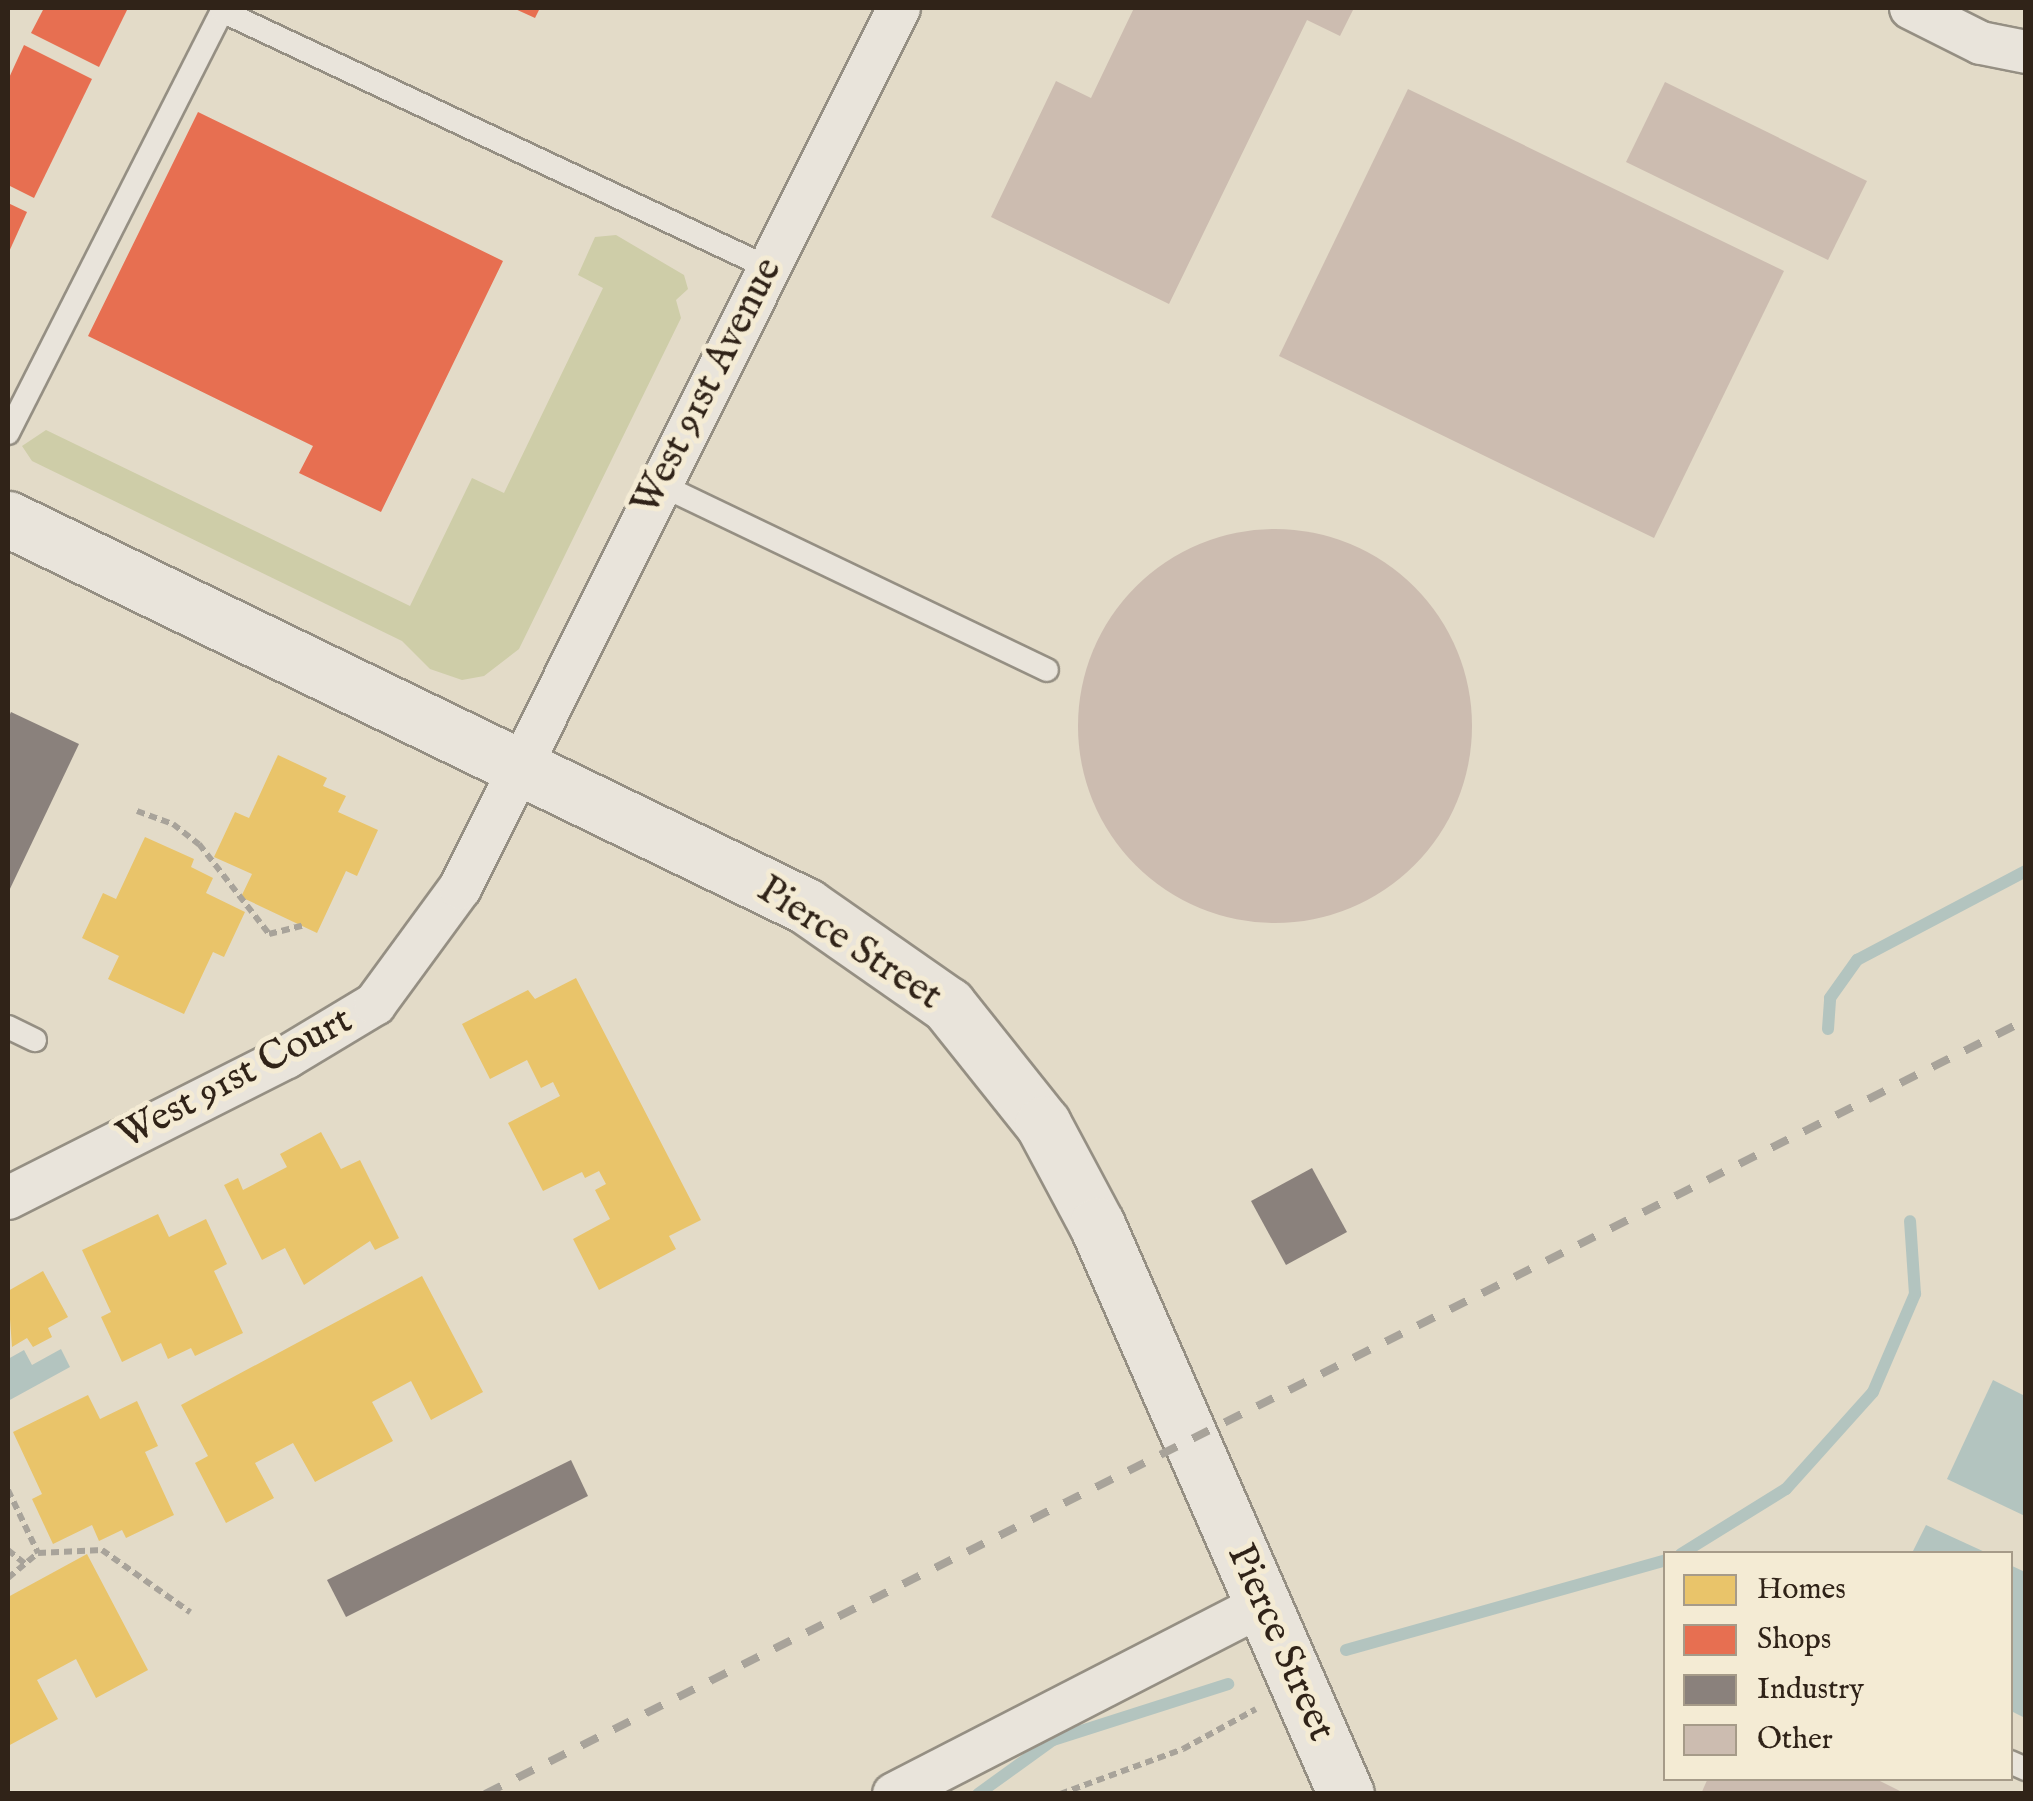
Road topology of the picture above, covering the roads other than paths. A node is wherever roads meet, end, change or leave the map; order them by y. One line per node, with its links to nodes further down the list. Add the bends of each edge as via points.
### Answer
1 (899, 8): 4 (street, West 91st Avenue)
2 (1911, 8): 3 (street, via 1981,43)
3 (2026, 52)
4 (768, 268): 5 (lane, via 222,11); 6 (street, West 91st Avenue)
5 (8, 433)
6 (659, 484): 8 (lane); 9 (street, West 91st Avenue)
7 (8, 520): 9 (street, Pierce Street)
8 (1047, 670)
9 (518, 767): 12 (street, West 91st Court, via 460,888 375,1004 288,1057); 13 (street, Pierce Street, via 806,906 915,978 980,1039 1042,1124 1097,1225)
10 (8, 1027): 11 (lane)
11 (35, 1040)
12 (8, 1198)
13 (1262, 1604): 14 (street); 15 (street, Pierce Street)
14 (894, 1794)
15 (1346, 1794)

